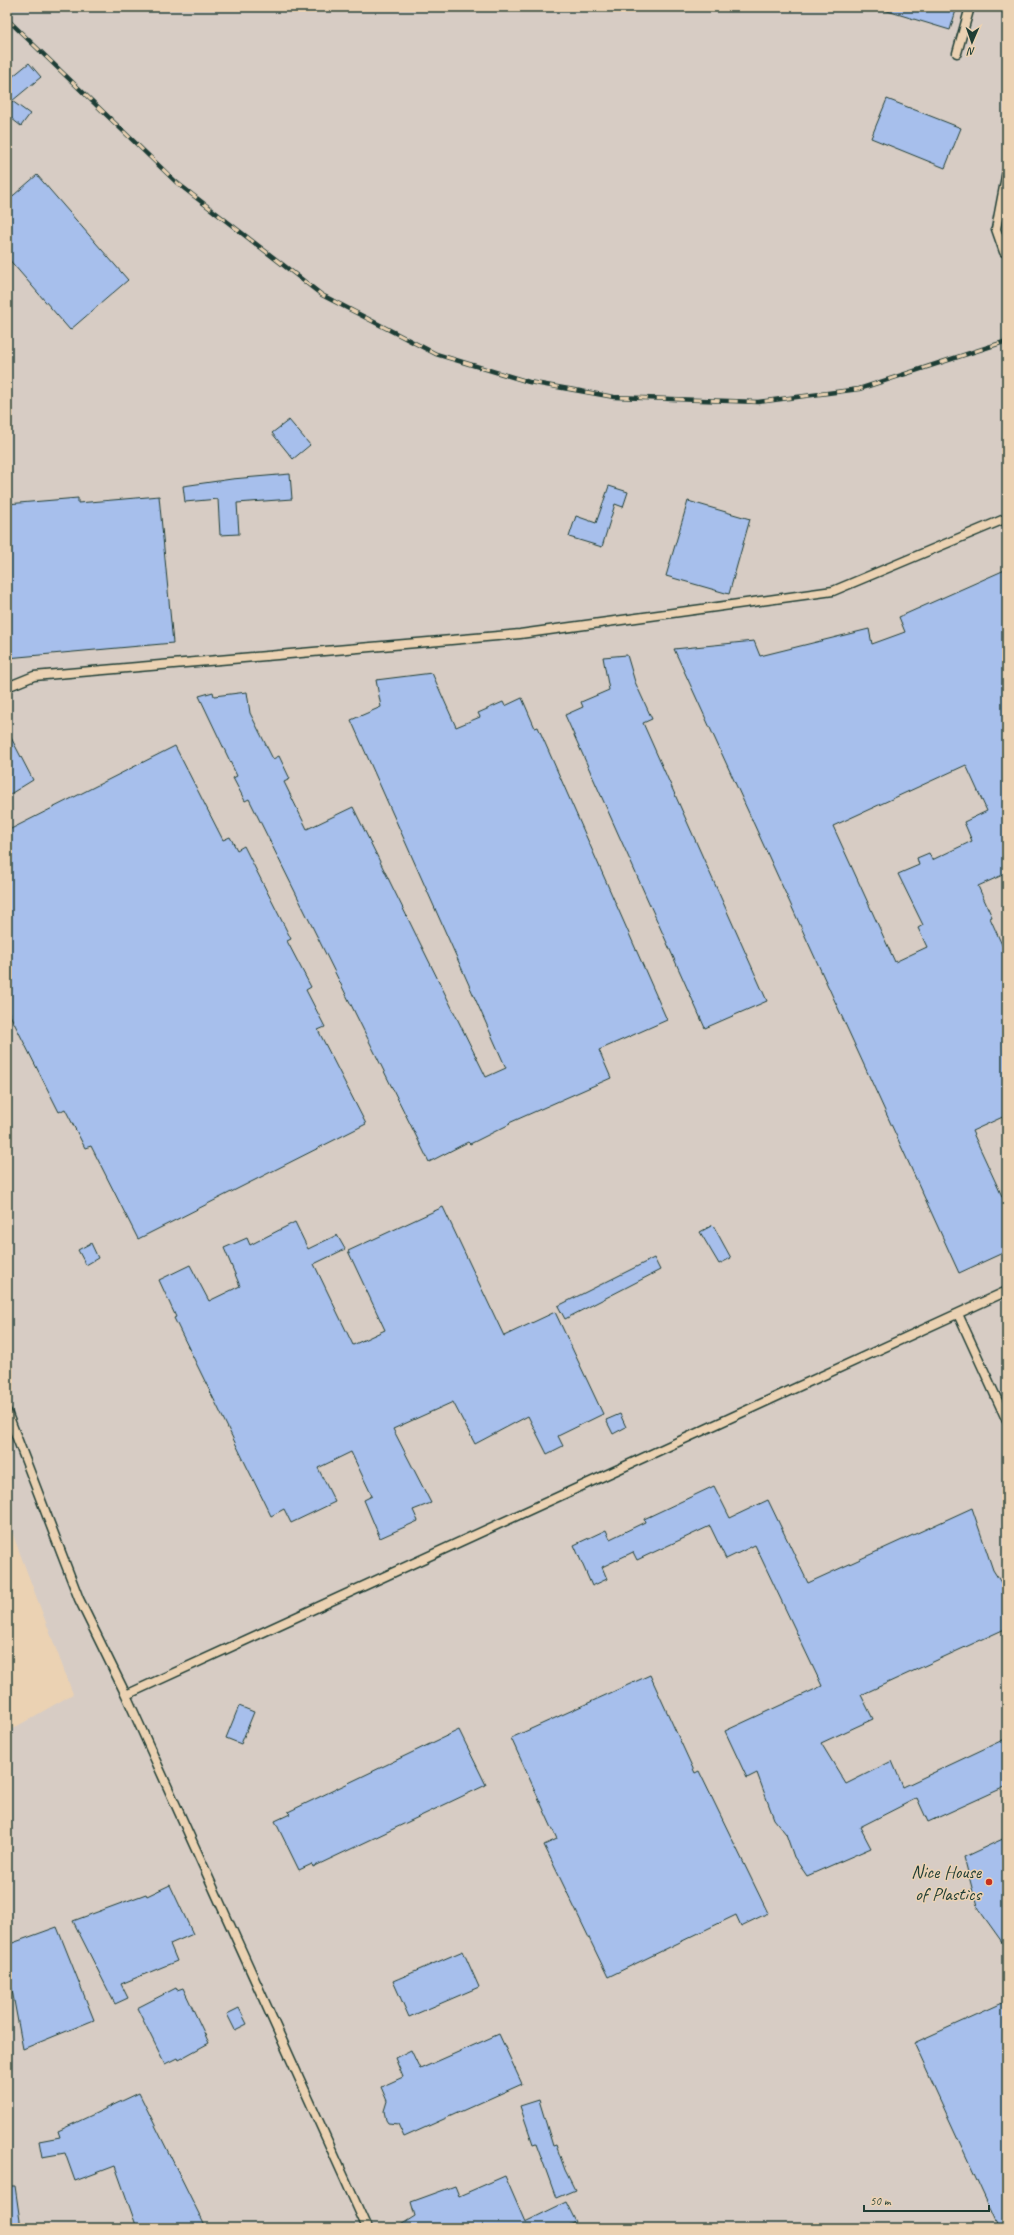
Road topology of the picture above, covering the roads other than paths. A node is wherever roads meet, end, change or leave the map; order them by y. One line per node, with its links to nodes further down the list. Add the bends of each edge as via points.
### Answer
1 (970, 7): 2 (lane)
2 (957, 53)
3 (1007, 171): 4 (lane, via 996,229 1004,252)
4 (1007, 253)
5 (1007, 518): 6 (lane, via 833,591 520,634 34,676)
6 (7, 688)
7 (1007, 1291): 8 (lane)
8 (958, 1314): 10 (lane); 11 (lane)
9 (7, 1412): 11 (lane, via 79,1599)
10 (1007, 1421)
11 (126, 1695): 12 (lane)
12 (367, 2228)

